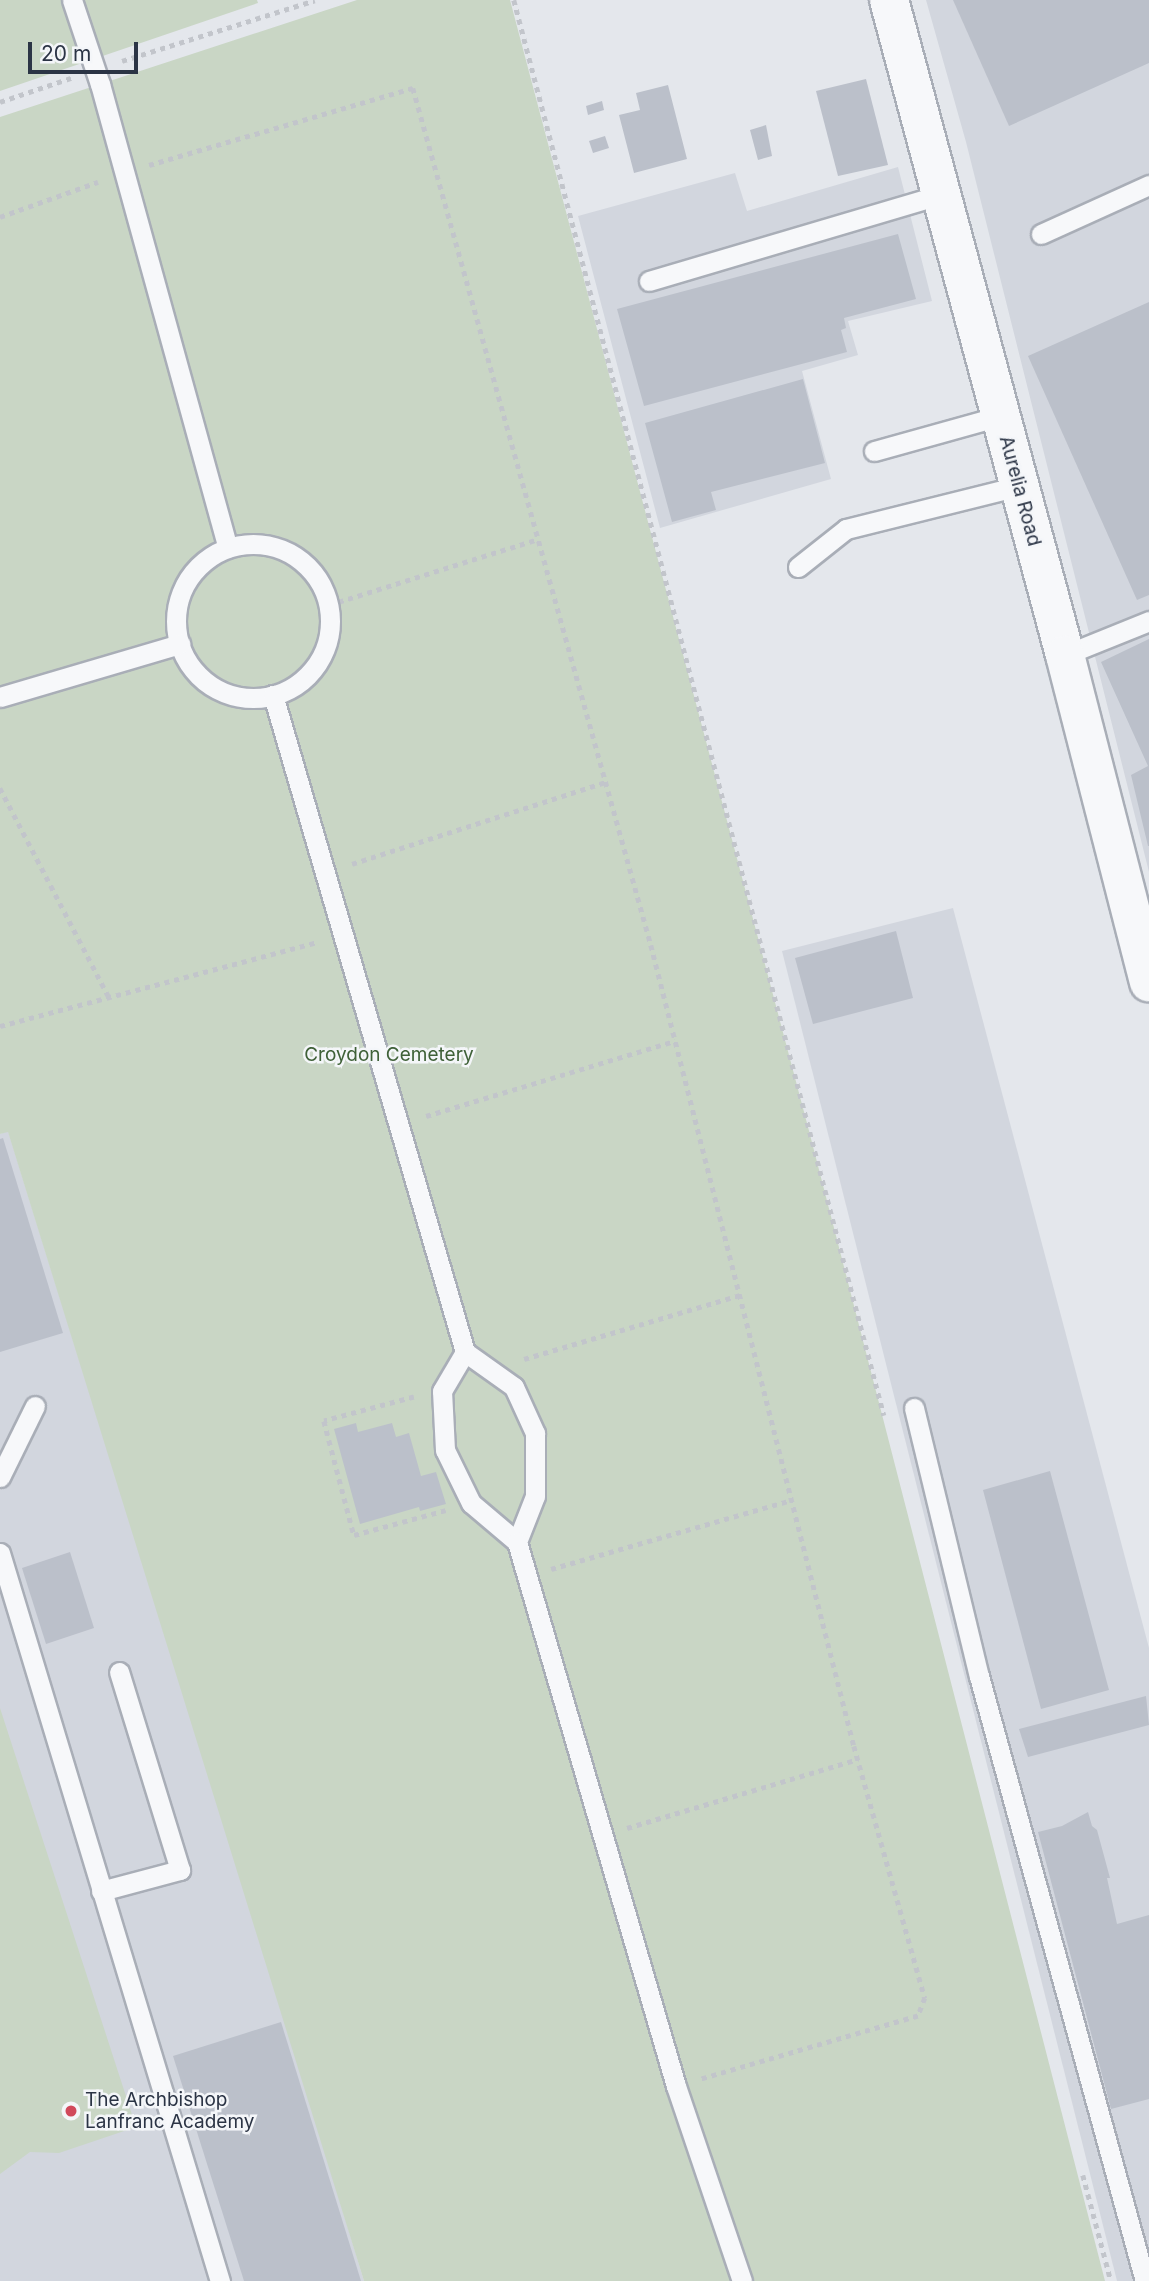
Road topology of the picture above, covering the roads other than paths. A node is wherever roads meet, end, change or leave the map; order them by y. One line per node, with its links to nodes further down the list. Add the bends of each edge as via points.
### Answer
1 (72, 0): 10 (lane, via 96,70)
2 (889, 0): 4 (street, Aurelia Road)
3 (1149, 185): 5 (lane)
4 (940, 195): 6 (lane); 7 (street, Aurelia Road)
5 (1041, 234)
6 (649, 281)
7 (1000, 416): 8 (lane); 9 (street, Aurelia Road)
8 (874, 451)
9 (1019, 486): 11 (lane, via 846,529); 14 (street, Aurelia Road)
10 (228, 548): 13 (lane, via 207,559 190,576 176,620); 15 (lane, via 252,543 277,547 298,558 316,576 329,605 326,647 314,668 296,685)
11 (798, 567)
12 (1149, 621): 14 (lane)
13 (180, 644): 15 (lane, via 190,665 206,682 238,696); 16 (lane)
14 (1065, 655): 17 (street, Aurelia Road)
15 (273, 695): 18 (lane)
16 (0, 697)
17 (1149, 982)
18 (465, 1352): 22 (lane, via 514,1387 535,1433 535,1496); 22 (lane, via 442,1391 445,1450 471,1503)
19 (35, 1406): 21 (lane)
20 (914, 1408): 28 (lane, via 979,1676)
21 (0, 1477)
22 (517, 1542): 27 (lane, via 676,2086)
23 (0, 1553): 25 (lane)
24 (119, 1672): 25 (lane, via 180,1870)
25 (102, 1891): 26 (lane)
26 (220, 2281)
27 (742, 2281)
28 (1145, 2281)

